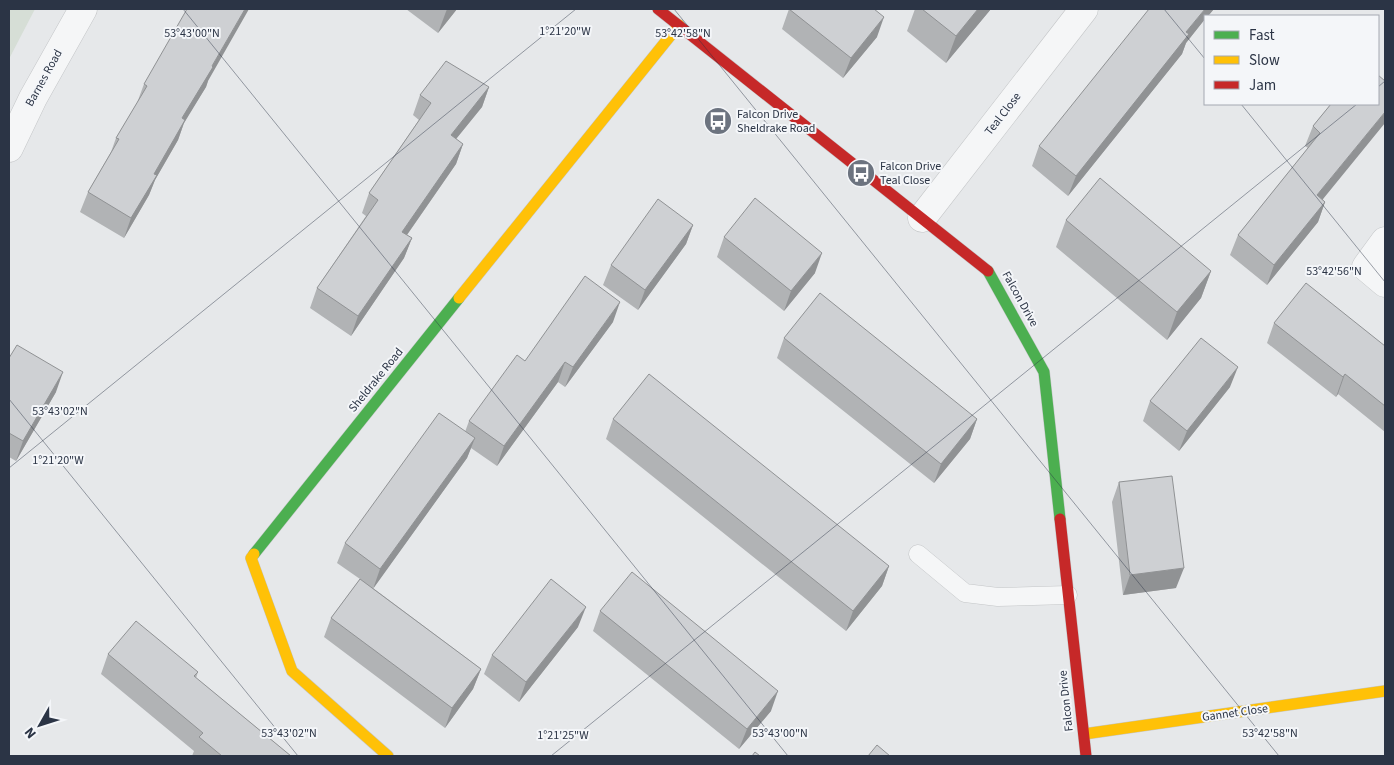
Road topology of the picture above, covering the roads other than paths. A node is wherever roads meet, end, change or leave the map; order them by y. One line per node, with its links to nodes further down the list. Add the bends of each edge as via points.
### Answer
1 (82, 9): 5 (street, Barnes Road)
2 (658, 9): 4 (street, Falcon Drive)
3 (1084, 9): 6 (street, Teal Close)
4 (679, 25): 6 (street, Falcon Drive); 13 (street, Sheldrake Road, via 251,558 292,671)
5 (9, 148)
6 (922, 218): 10 (street, Falcon Drive, via 989,272 1044,372)
7 (1385, 241): 8 (street, via 1366,267)
8 (1385, 283)
9 (918, 554): 10 (lane, via 965,593 998,597)
10 (1068, 595): 12 (street, Falcon Drive)
11 (1385, 691): 12 (street, Gannet Close)
12 (1084, 734): 14 (street, Falcon Drive)
13 (388, 756)
14 (1086, 756)

